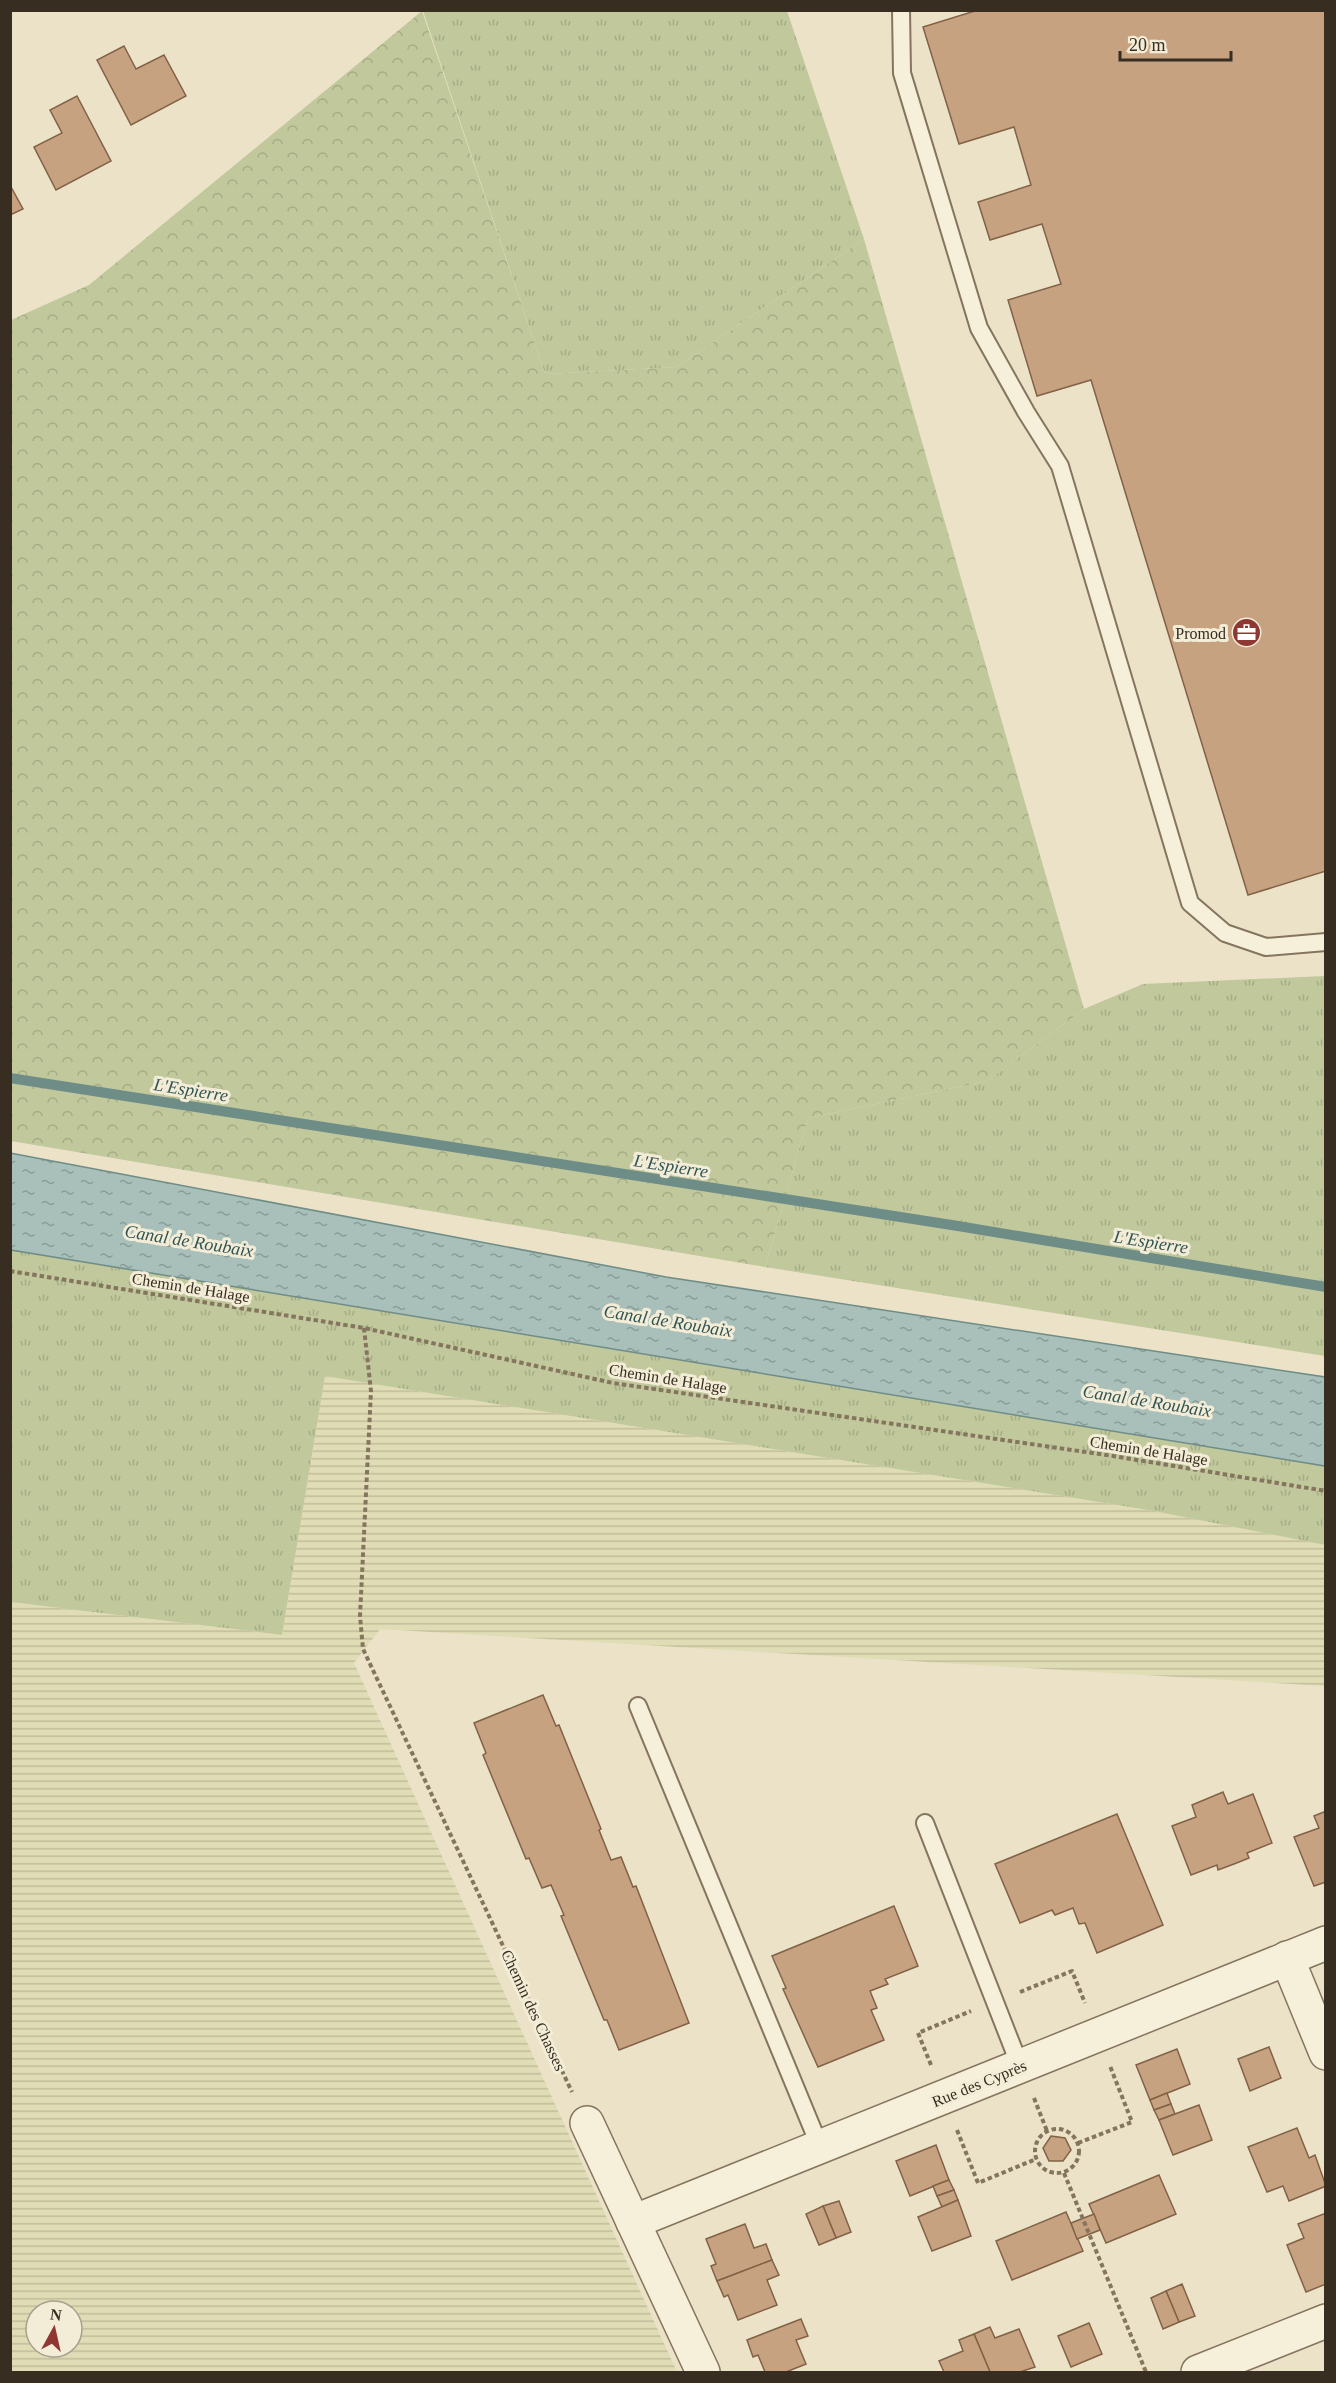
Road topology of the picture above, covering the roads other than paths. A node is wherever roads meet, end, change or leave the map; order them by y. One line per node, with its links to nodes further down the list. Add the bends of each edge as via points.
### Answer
1 (901, 10): 2 (lane, via 902,73 979,328 1060,466 1190,903 1225,933 1266,947)
2 (1326, 942)
3 (638, 1706): 10 (lane)
4 (925, 1823): 8 (lane)
5 (1326, 1942): 6 (street, Rue des Cyprès)
6 (1287, 1958): 7 (street); 8 (street, Rue des Cyprès)
7 (1326, 2053)
8 (1020, 2066): 10 (street, Rue des Cyprès)
9 (586, 2122): 11 (street)
10 (820, 2147): 11 (street, Rue des Cyprès)
11 (633, 2222): 13 (street)
12 (1326, 2321): 14 (street)
13 (703, 2373)
14 (1198, 2373)

